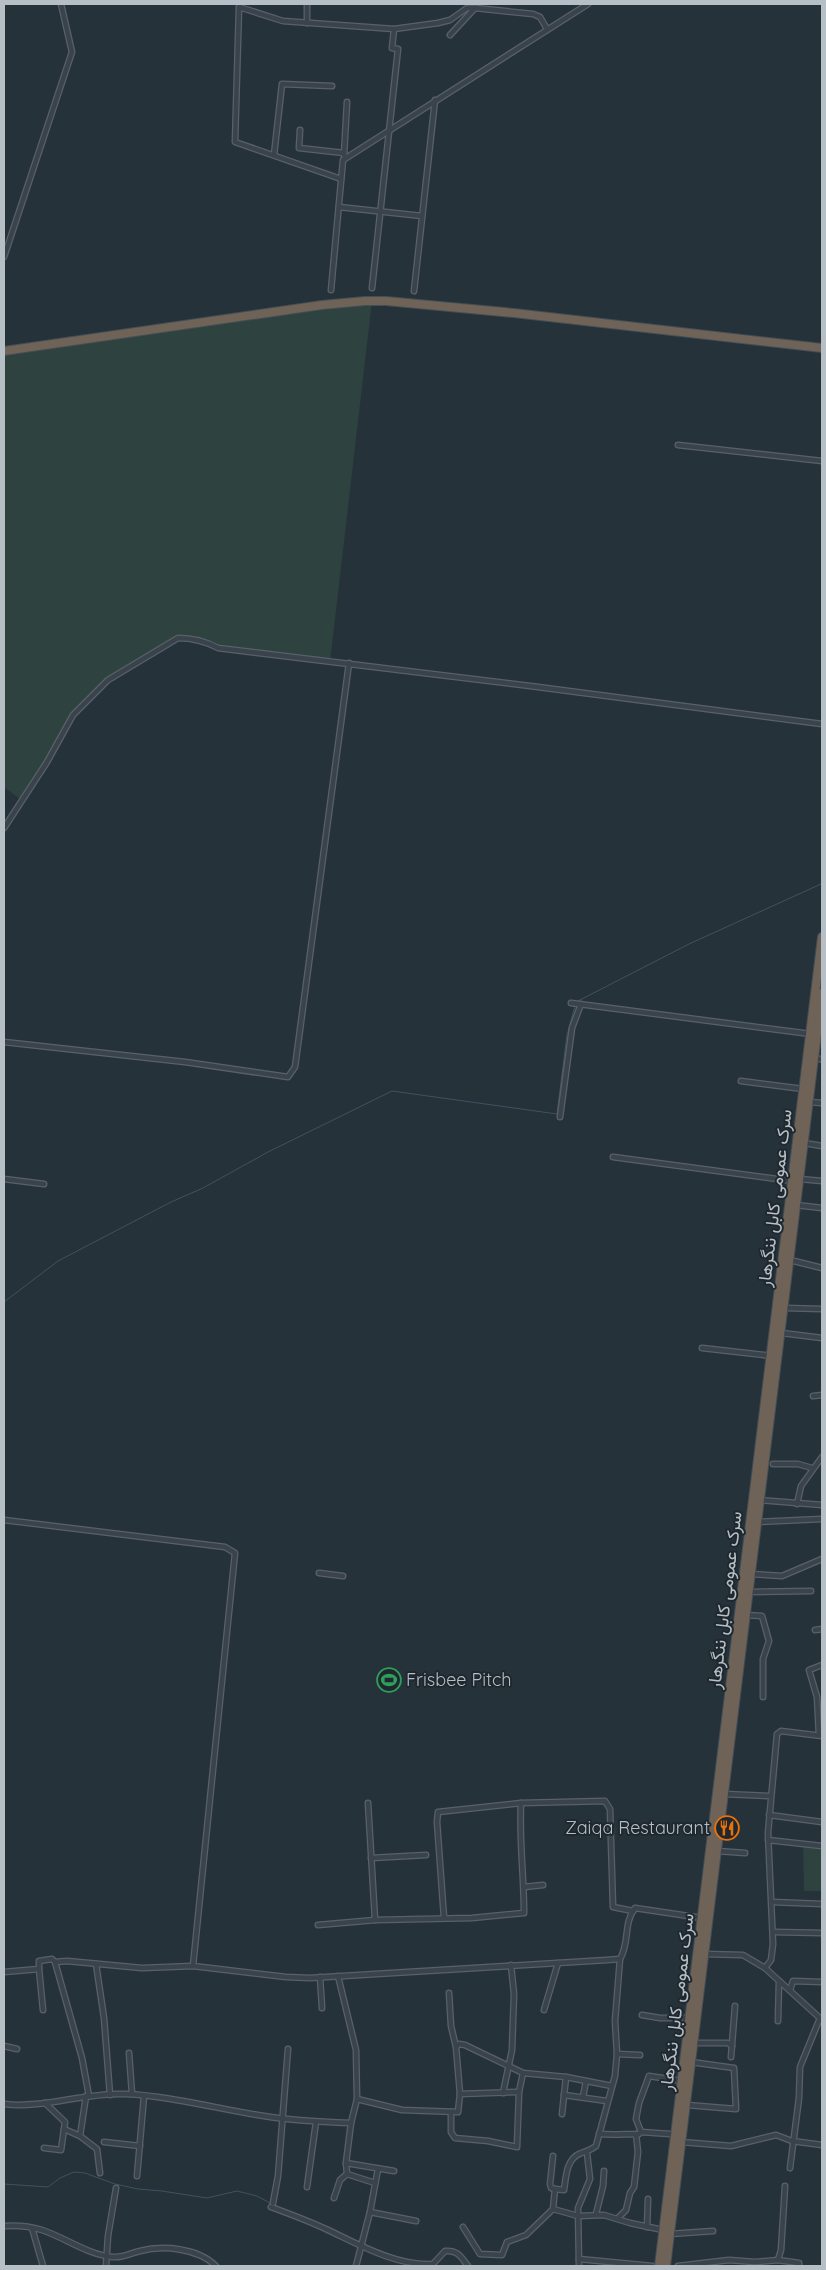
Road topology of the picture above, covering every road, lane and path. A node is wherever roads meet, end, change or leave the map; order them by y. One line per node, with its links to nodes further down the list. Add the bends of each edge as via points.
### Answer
1 (61, 4): 21 (street, via 72,52)
2 (308, 4): 5 (street)
3 (588, 4): 7 (street)
4 (475, 8): 6 (street, via 467,8 438,24); 7 (street, via 533,14 540,17); 8 (street)
5 (306, 23): 6 (street); 15 (street, via 269,18 238,9 235,142)
6 (394, 29): 13 (street, via 392,48 398,49)
7 (547, 29): 10 (street)
8 (450, 34)
9 (332, 86): 15 (street, via 282,84)
10 (435, 100): 13 (street); 20 (street)
11 (347, 102): 14 (street)
12 (300, 130): 14 (street, via 299,148)
13 (390, 130): 16 (street); 19 (street)
14 (344, 153): 16 (street)
15 (274, 155): 17 (street)
16 (343, 160): 17 (street)
17 (341, 179): 18 (street)
18 (339, 207): 19 (street); 23 (street)
19 (382, 211): 20 (street); 22 (street)
20 (422, 216): 24 (street)
21 (4, 256)
22 (372, 288)
23 (331, 290)
24 (414, 291)
25 (822, 348): 26 (highway, via 514,313 365,301)
26 (4, 351)
27 (678, 445): 28 (street)
28 (822, 462)
29 (349, 664): 30 (street); 31 (street, via 218,648 204,641 178,638 108,680 73,715); 38 (street, via 295,1067 288,1077)
30 (822, 724)
31 (4, 828)
32 (822, 937): 37 (highway, سرک عمومی کابل ننگرهار)
33 (822, 993): 36 (highway, سرک عمومی کابل ننگرهار)
34 (572, 1003): 35 (street)
35 (581, 1004): 37 (street); 44 (street, via 572,1028)
36 (821, 1012): 37 (highway, سرک عمومی کابل ننگرهار)
37 (816, 1037): 39 (highway, سرک عمومی کابل ننگرهار); 41 (highway, سرک عمومی کابل ننگرهار)
38 (4, 1042)
39 (818, 1059): 42 (highway, سرک عمومی کابل ننگرهار)
40 (741, 1081): 41 (street)
41 (803, 1089): 49 (highway, سرک عمومی کابل ننگرهار)
42 (809, 1102): 43 (street); 45 (highway, سرک عمومی کابل ننگرهار)
43 (822, 1103)
44 (560, 1117)
45 (804, 1143): 46 (street); 49 (highway, سرک عمومی کابل ننگرهار)
46 (822, 1146)
47 (613, 1157): 49 (street)
48 (4, 1179): 51 (street)
49 (796, 1180): 50 (street); 52 (highway, سرک عمومی کابل ننگرهار); 61 (highway, سرک عمومی کابل ننگرهار)
50 (822, 1181)
51 (44, 1184)
52 (796, 1205): 53 (street); 54 (highway, سرک عمومی کابل ننگرهار)
53 (822, 1208)
54 (790, 1260): 55 (street); 56 (highway, سرک عمومی کابل ننگرهار)
55 (822, 1268)
56 (785, 1308): 57 (street); 58 (highway, سرک عمومی کابل ننگرهار)
57 (822, 1308)
58 (782, 1333): 59 (street); 61 (highway, سرک عمومی کابل ننگرهار)
59 (822, 1338)
60 (702, 1348): 61 (street)
61 (775, 1356): 67 (highway, سرک عمومی کابل ننگرهار); 102 (highway, سرک عمومی کابل ننگرهار)
62 (822, 1395): 63 (street)
63 (813, 1396)
64 (822, 1457): 66 (street)
65 (773, 1464): 66 (street, via 798,1464)
66 (812, 1468): 68 (street, via 801,1486)
67 (760, 1500): 68 (street); 72 (highway, سرک عمومی کابل ننگرهار)
68 (796, 1504): 69 (street)
69 (822, 1505)
70 (822, 1519): 72 (street)
71 (4, 1520): 114 (street, via 225,1547 235,1553)
72 (757, 1522): 75 (highway, سرک عمومی کابل ننگرهار)
73 (822, 1559): 75 (street, via 782,1576)
74 (319, 1573): 76 (street)
75 (751, 1574): 78 (highway, سرک عمومی کابل ننگرهار)
76 (343, 1576)
77 (811, 1591): 78 (street)
78 (748, 1592): 79 (highway, سرک عمومی کابل ننگرهار)
79 (746, 1615): 83 (street, via 762,1616 769,1641 763,1659); 85 (highway, سرک عمومی کابل ننگرهار)
80 (822, 1629): 81 (street)
81 (816, 1630)
82 (822, 1665): 84 (street, via 809,1670 817,1697)
83 (763, 1697)
84 (821, 1735): 86 (street, via 778,1732)
85 (724, 1794): 86 (street); 93 (highway, سرک عمومی کابل ننگرهار)
86 (770, 1796): 89 (street)
87 (368, 1803): 96 (street)
88 (520, 1803): 98 (street); 101 (street, via 606,1801 610,1809 613,1907); 103 (street, via 438,1812)
89 (769, 1815): 90 (street); 91 (street)
90 (822, 1822)
91 (768, 1840): 92 (street); 99 (street)
92 (822, 1846)
93 (717, 1851): 94 (street); 102 (highway, سرک عمومی کابل ننگرهار)
94 (745, 1853)
95 (426, 1855): 96 (street)
96 (370, 1858): 104 (street)
97 (543, 1885): 98 (street)
98 (524, 1887): 103 (street, via 524,1913)
99 (772, 1902): 100 (street); 106 (street)
100 (822, 1904)
101 (633, 1910): 102 (street); 109 (street)
102 (706, 1916): 108 (highway, سرک عمومی کابل ننگرهار); 129 (highway, سرک عمومی کابل ننگرهار)
103 (444, 1918): 104 (street)
104 (375, 1920): 105 (street)
105 (318, 1926)
106 (773, 1932): 107 (street); 115 (street, via 771,1960)
107 (822, 1933)
108 (704, 1954): 115 (street, via 743,1955); 132 (highway, سرک عمومی کابل ننگرهار)
109 (620, 1959): 111 (street); 139 (street, via 615,2021)
110 (55, 1962): 112 (street); 116 (street, via 52,1959 39,1961); 155 (street, via 82,2058)
111 (558, 1963): 113 (street); 127 (street)
112 (96, 1964): 114 (street, via 142,1968); 151 (street)
113 (511, 1965): 118 (street); 143 (street, via 514,1994)
114 (193, 1966): 119 (street, via 286,1977)
115 (764, 1968): 120 (street)
116 (39, 1969): 117 (street); 126 (street)
117 (4, 1972)
118 (338, 1976): 119 (street); 158 (street, via 356,2050)
119 (320, 1977): 125 (street)
120 (779, 1981): 122 (street); 131 (street)
121 (822, 1982): 122 (street, via 793,1981)
122 (790, 1990): 130 (street)
123 (449, 1993): 135 (street)
124 (736, 2006): 134 (street)
125 (322, 2008)
126 (42, 2010)
127 (544, 2010)
128 (642, 2015): 129 (street)
129 (689, 2018): 147 (highway, سرک عمومی کابل ننگرهار)
130 (821, 2019): 174 (street, via 800,2067 799,2105)
131 (778, 2021)
132 (693, 2044): 134 (street, via 728,2043); 142 (highway, سرک عمومی کابل ننگرهار)
133 (4, 2046): 136 (street)
134 (732, 2046): 141 (street)
135 (456, 2047): 143 (street, via 465,2045); 153 (street)
136 (17, 2049)
137 (288, 2049): 165 (street)
138 (129, 2052): 152 (street)
139 (617, 2054): 140 (street); 148 (street)
140 (640, 2055)
141 (731, 2057)
142 (691, 2062): 162 (highway, سرک عمومی کابل ننگرهار); 162 (street, via 734,2068 736,2109)
143 (509, 2068): 144 (street); 150 (street)
144 (522, 2073): 145 (street); 149 (street)
145 (566, 2078): 146 (street); 154 (street)
146 (586, 2081): 148 (street); 157 (street)
147 (682, 2081): 169 (street, via 649,2076 636,2119); 173 (highway, سرک عمومی کابل ننگرهار)
148 (612, 2086): 159 (street)
149 (519, 2092): 150 (street); 163 (street, via 517,2147 455,2138 451,2132)
150 (503, 2093): 153 (street)
151 (110, 2094): 152 (street); 155 (street)
152 (132, 2094): 156 (street)
153 (460, 2094): 163 (street, via 458,2112)
154 (564, 2095): 157 (street); 164 (street)
155 (88, 2096): 160 (street); 172 (street)
156 (144, 2096): 165 (street, via 166,2097); 177 (street)
157 (583, 2097): 159 (street)
158 (357, 2100): 163 (street, via 402,2110); 167 (street)
159 (607, 2101): 170 (street)
160 (45, 2103): 161 (street); 168 (street, via 65,2122)
161 (4, 2104)
162 (686, 2105): 173 (highway, سرک عمومی کابل ننگرهار)
163 (451, 2112)
164 (562, 2114)
165 (284, 2119): 166 (street); 208 (street, via 272,2205)
166 (316, 2122): 167 (street); 191 (street)
167 (351, 2123): 181 (street)
168 (64, 2129): 172 (street); 178 (street, via 61,2150)
169 (641, 2132): 171 (street); 173 (street, via 670,2134)
170 (599, 2134): 171 (street); 179 (street, via 596,2146)
171 (636, 2134): 200 (street, via 638,2152 634,2186 626,2210)
172 (80, 2136): 186 (street, via 97,2149)
173 (679, 2139): 174 (street, via 731,2146 776,2135); 207 (highway, سرک عمومی کابل ننگرهار)
174 (792, 2141): 176 (street); 182 (street)
175 (104, 2142): 177 (street)
176 (822, 2145)
177 (140, 2146): 188 (street)
178 (44, 2148)
179 (587, 2153): 193 (street, via 578,2154 568,2165 564,2190); 199 (street, via 590,2179 580,2201)
180 (553, 2156): 193 (street, via 550,2184)
181 (346, 2163): 183 (street); 187 (street)
182 (790, 2168)
183 (378, 2170): 184 (street); 189 (street)
184 (394, 2171)
185 (604, 2171): 198 (street)
186 (100, 2173)
187 (346, 2174): 189 (street); 194 (street, via 340,2180)
188 (137, 2176)
189 (375, 2183): 197 (street)
190 (785, 2186): 211 (street)
191 (306, 2187)
192 (116, 2188): 209 (street)
193 (556, 2189): 196 (street)
194 (334, 2198)
195 (648, 2199): 203 (street)
196 (553, 2209): 199 (street); 204 (street, via 526,2235 507,2242 502,2255 480,2254)
197 (370, 2212): 201 (street); 208 (street)
198 (596, 2214): 199 (street); 200 (street)
199 (578, 2216): 210 (street)
200 (618, 2218): 203 (street)
201 (416, 2221)
202 (4, 2226): 205 (street)
203 (647, 2226): 207 (street)
204 (462, 2227)
205 (32, 2228): 209 (street); 213 (street)
206 (713, 2231): 207 (street)
207 (667, 2232): 220 (highway, سرک عمومی کابل ننگرهار); 221 (highway, سرک عمومی کابل ننگرهار)
208 (362, 2245): 216 (street); 217 (street, via 424,2264 433,2264 445,2251 453,2251)
209 (107, 2255): 214 (street); 215 (street, via 179,2249 206,2258)
210 (579, 2259): 218 (street); 219 (street)
211 (778, 2260): 212 (street, via 729,2260); 223 (street)
212 (707, 2264): 222 (street)
213 (43, 2266)
214 (106, 2266)
215 (216, 2266)
216 (356, 2266)
217 (468, 2266)
218 (579, 2266)
219 (652, 2266)
220 (659, 2266)
221 (666, 2266)
222 (678, 2266)
223 (799, 2266)

